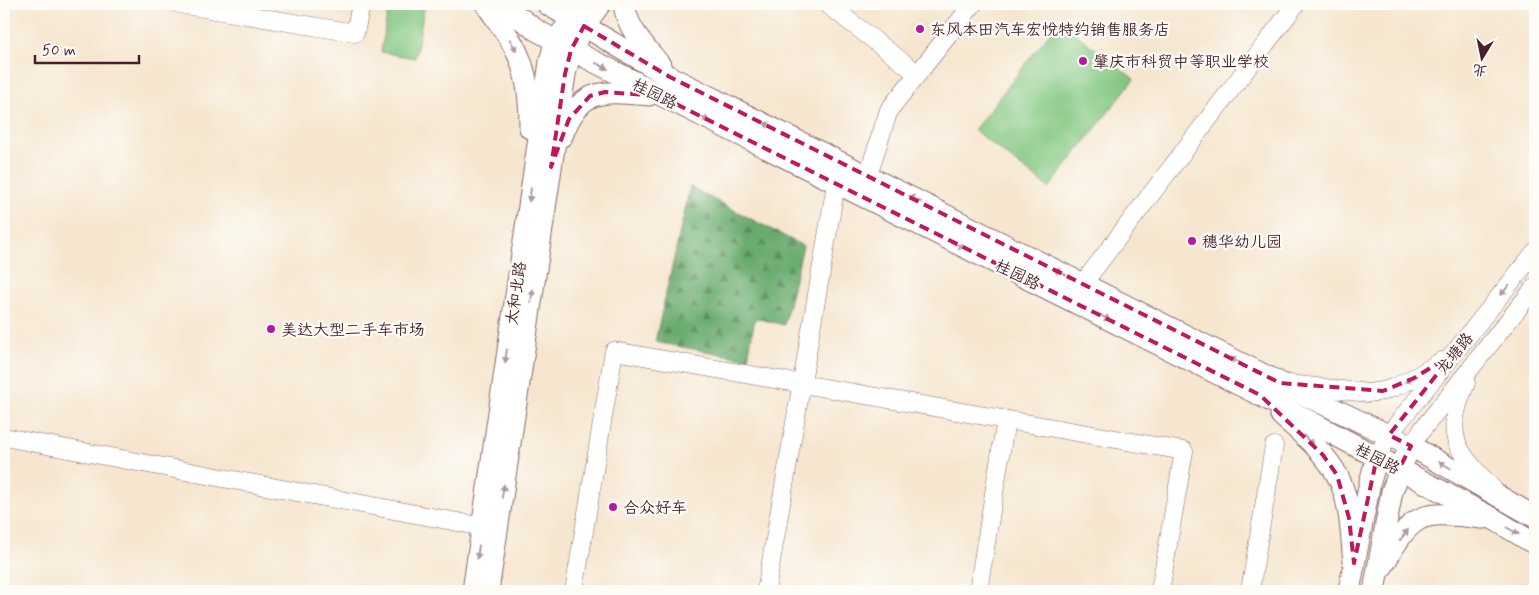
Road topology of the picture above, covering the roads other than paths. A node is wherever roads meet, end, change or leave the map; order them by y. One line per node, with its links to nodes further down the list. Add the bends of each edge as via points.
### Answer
1 (179, 4): 2 (street, via 355,34)
2 (361, 4)
3 (486, 4): 16 (main road, one-way to 16, via 509,38 522,67 528,89 530,131)
4 (501, 4): 12 (main road, 桂园路)
5 (547, 4): 11 (main road)
6 (600, 4): 11 (main road, 太和北路)
7 (624, 4): 14 (main road, via 636,35)
8 (827, 4): 13 (street)
9 (973, 4): 13 (street)
10 (1296, 4): 21 (street)
11 (579, 16): 12 (main road, 太和北路); 14 (main road)
12 (563, 46): 15 (main road, 桂园路, one-way to 15); 16 (main road, 太和北路, via 550,62); 17 (main road, 太和北路, via 565,74)
13 (918, 74): 18 (street, via 889,110)
14 (670, 77): 18 (main road, one-way to 14)
15 (660, 96): 17 (main road, via 605,92 590,96 569,118); 19 (main road, 桂园路, one-way to 19)
16 (536, 147): 39 (main road, 太和北路, one-way to 39)
17 (552, 167): 39 (main road, 太和北路, one-way to 17)
18 (868, 176): 21 (main road, one-way to 18)
19 (836, 184): 23 (main road, 桂园路, one-way to 23); 27 (street)
20 (1535, 252): 24 (street, 龙塘路, one-way to 24)
21 (1084, 284): 23 (street); 26 (main road, one-way to 21)
22 (1535, 287): 25 (street)
23 (1070, 300): 28 (main road, 桂园路, one-way to 28)
24 (1453, 354): 26 (street, one-way to 26, via 1396,388 1383,391 1368,393); 30 (street, 龙塘路)
25 (1474, 363): 33 (street); 36 (street, via 1457,405 1455,435 1469,463)
26 (1280, 383): 30 (main road)
27 (802, 384): 29 (street); 45 (street, via 614,350); 46 (street)
28 (1260, 395): 34 (main road, 桂园路); 41 (main road, one-way to 41, via 1323,455 1337,475 1349,518)
29 (1006, 420): 47 (street); 48 (street, via 1184,451)
30 (1389, 435): 33 (main road); 34 (street, 龙塘路)
31 (4, 437): 39 (street)
32 (1274, 446): 49 (street)
33 (1410, 446): 35 (main road); 36 (main road, one-way to 33)
34 (1377, 457): 35 (main road, 桂园路); 41 (main road)
35 (1399, 469): 38 (main road, 桂园路); 42 (main road, via 1392,491)
36 (1502, 498): 37 (main road)
37 (1535, 517)
38 (1492, 518): 40 (main road, 桂园路, one-way to 40); 42 (main road, one-way to 38, via 1408,529 1419,519 1431,516)
39 (490, 528): 43 (main road, 太和北路, one-way to 43); 44 (main road, 太和北路)
40 (1535, 544)
41 (1354, 563): 50 (main road)
42 (1376, 583)
43 (472, 591)
44 (488, 591)
45 (574, 591)
46 (766, 591)
47 (978, 591)
48 (1160, 591)
49 (1250, 591)
50 (1349, 591)

